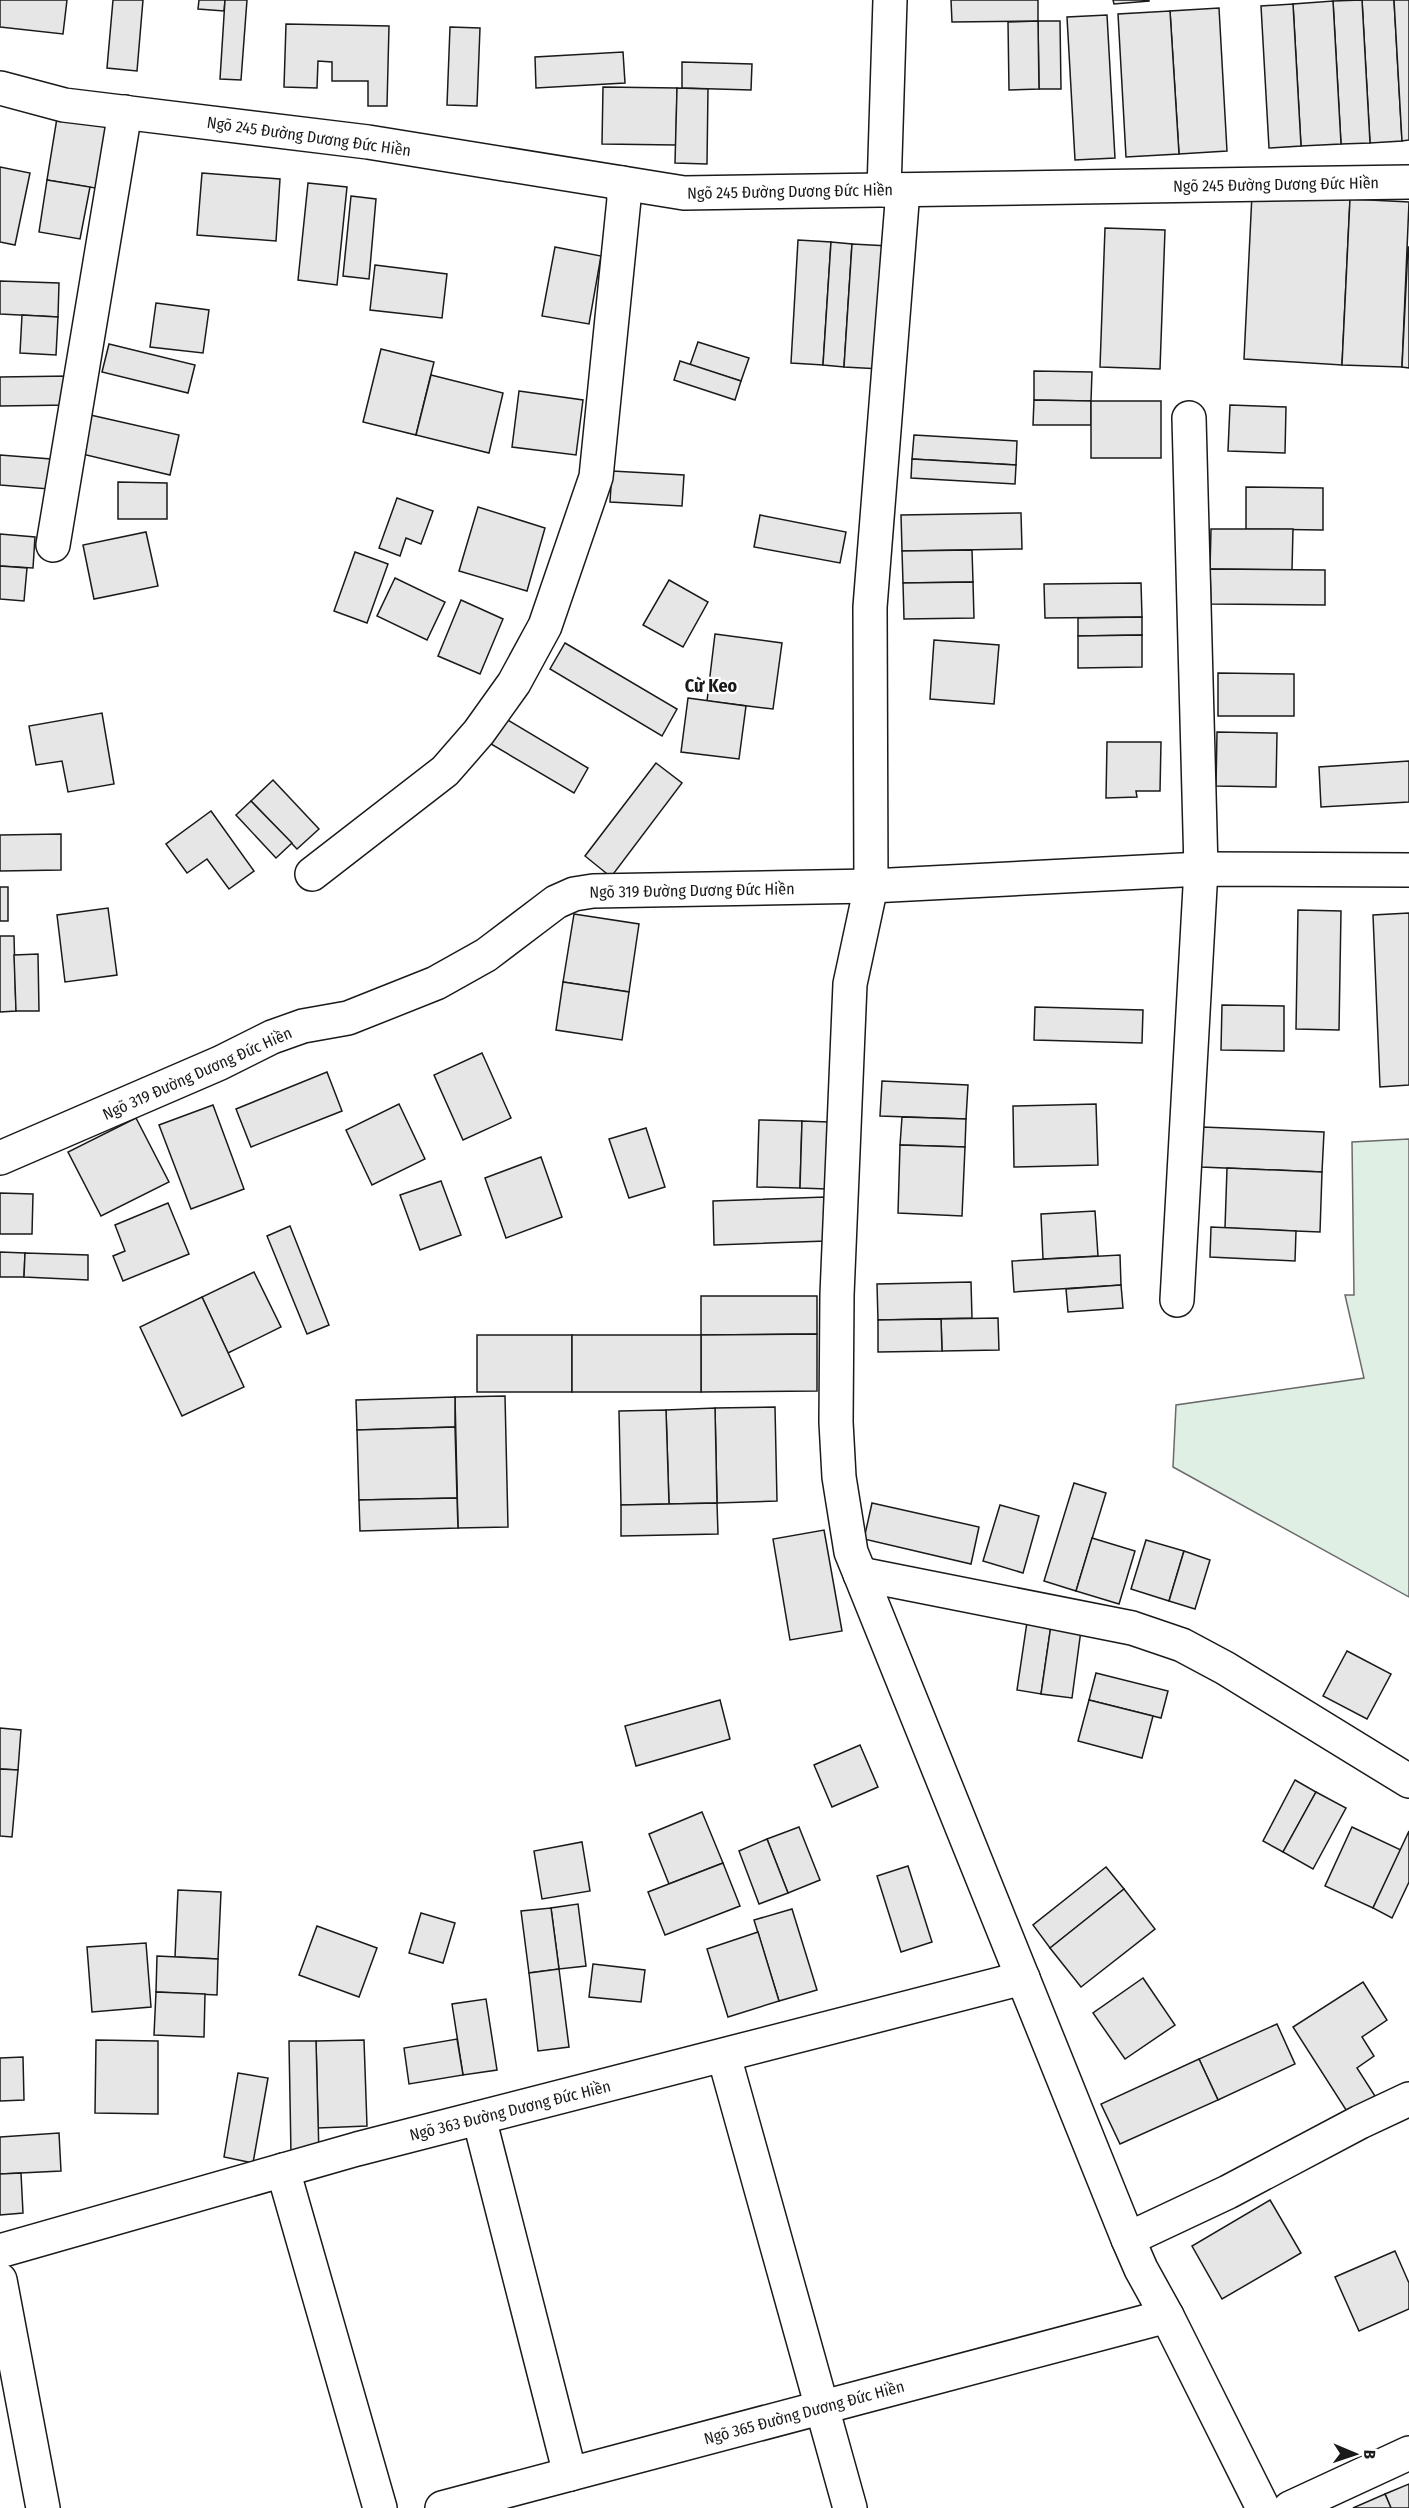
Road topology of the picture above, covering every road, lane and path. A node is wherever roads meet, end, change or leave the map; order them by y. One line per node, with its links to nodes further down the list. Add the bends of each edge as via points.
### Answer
1 (890, 0): 6 (street)
2 (0, 88): 3 (street, Ngõ 245 Đường Dương Đức Hiền, via 64,105)
3 (124, 112): 5 (street, Ngõ 245 Đường Dương Đức Hiền, via 368,142); 8 (street)
4 (1409, 182): 6 (street, Ngõ 245 Đường Dương Đức Hiền)
5 (622, 183): 6 (street, Ngõ 245 Đường Dương Đức Hiền, via 684,193); 11 (street, via 624,199 596,477 545,626 514,683 445,771)
6 (893, 190): 12 (street, via 870,607)
7 (1189, 418): 9 (street)
8 (53, 544)
9 (1201, 868): 10 (street, Ngõ 319 Đường Dương Đức Hiền); 12 (street, Ngõ 319 Đường Dương Đức Hiền); 14 (street)
10 (1409, 870)
11 (312, 874)
12 (871, 886): 13 (street, Ngõ 319 Đường Dương Đức Hiền, via 574,894 545,909 486,955 436,983 348,1018 303,1026 272,1037); 15 (street, via 850,984 837,1294 838,1477 851,1552)
13 (0, 1158)
14 (1177, 1300)
15 (860, 1574): 16 (street, via 1132,1628 1182,1645); 17 (street)
16 (1409, 1781)
17 (1023, 1978): 18 (street, Ngõ 363 Đường Dương Đức Hiền); 22 (street)
18 (724, 2056): 20 (street, Ngõ 363 Đường Dương Đức Hiền); 26 (street)
19 (1409, 2099): 22 (street)
20 (479, 2118): 21 (street, Ngõ 363 Đường Dương Đức Hiền); 28 (street)
21 (283, 2170): 23 (street, Ngõ 363 Đường Dương Đức Hiền); 30 (street)
22 (1128, 2239): 25 (street)
23 (0, 2251)
24 (0, 2280): 29 (street)
25 (1167, 2316): 26 (street, Ngõ 365 Đường Dương Đức Hiền); 33 (street)
26 (823, 2407): 28 (street, Ngõ 365 Đường Dương Đức Hiền); 32 (street)
27 (1409, 2453): 34 (street)
28 (570, 2474): 31 (street, Ngõ 365 Đường Dương Đức Hiền)
29 (43, 2508)
30 (380, 2508)
31 (442, 2508)
32 (850, 2508)
33 (1263, 2508)
34 (1290, 2508)

